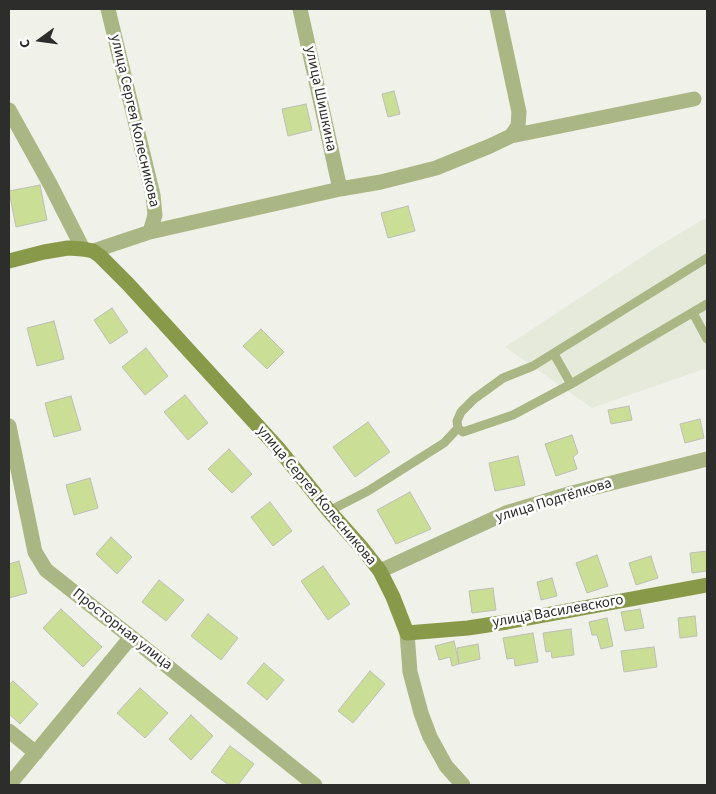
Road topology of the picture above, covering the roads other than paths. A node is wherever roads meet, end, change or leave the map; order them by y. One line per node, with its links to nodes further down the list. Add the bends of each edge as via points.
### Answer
1 (108, 9): 8 (street, улица Сергея Колесникова, via 153,195 155,215)
2 (300, 9): 7 (street, улица Шишкина)
3 (497, 9): 6 (street, via 519,112 518,126)
4 (694, 99): 6 (street)
5 (9, 110): 9 (street)
6 (511, 136): 7 (street, via 436,168)
7 (340, 189): 8 (street)
8 (150, 232): 9 (street)
9 (88, 250): 11 (street, via 68,248); 20 (street, улица Сергея Колесникова, via 100,256 128,284 271,441)
10 (707, 258): 15 (lane)
11 (9, 260)
12 (707, 304): 13 (lane)
13 (693, 313): 14 (lane); 16 (lane)
14 (707, 339)
15 (554, 354): 16 (lane); 18 (lane, via 503,378 474,398 461,412)
16 (571, 384): 18 (lane, via 513,415 463,432)
17 (9, 426): 24 (street, Просторная улица, via 35,552 46,570)
18 (458, 428): 20 (lane, via 444,443 368,491)
19 (707, 459): 21 (street, улица Подтёлкова, via 506,513)
20 (329, 511): 21 (street, улица Сергея Колесникова)
21 (380, 571): 23 (street, улица Сергея Колесникова)
22 (707, 585): 23 (street, улица Василевского, via 507,622)
23 (407, 633): 27 (street, улица Сергея Колесникова, via 410,672 421,713 430,737)
24 (131, 637): 26 (street); 29 (street, Просторная улица)
25 (9, 731): 26 (street)
26 (36, 753): 28 (street)
27 (459, 784)
28 (9, 785)
29 (315, 785)

